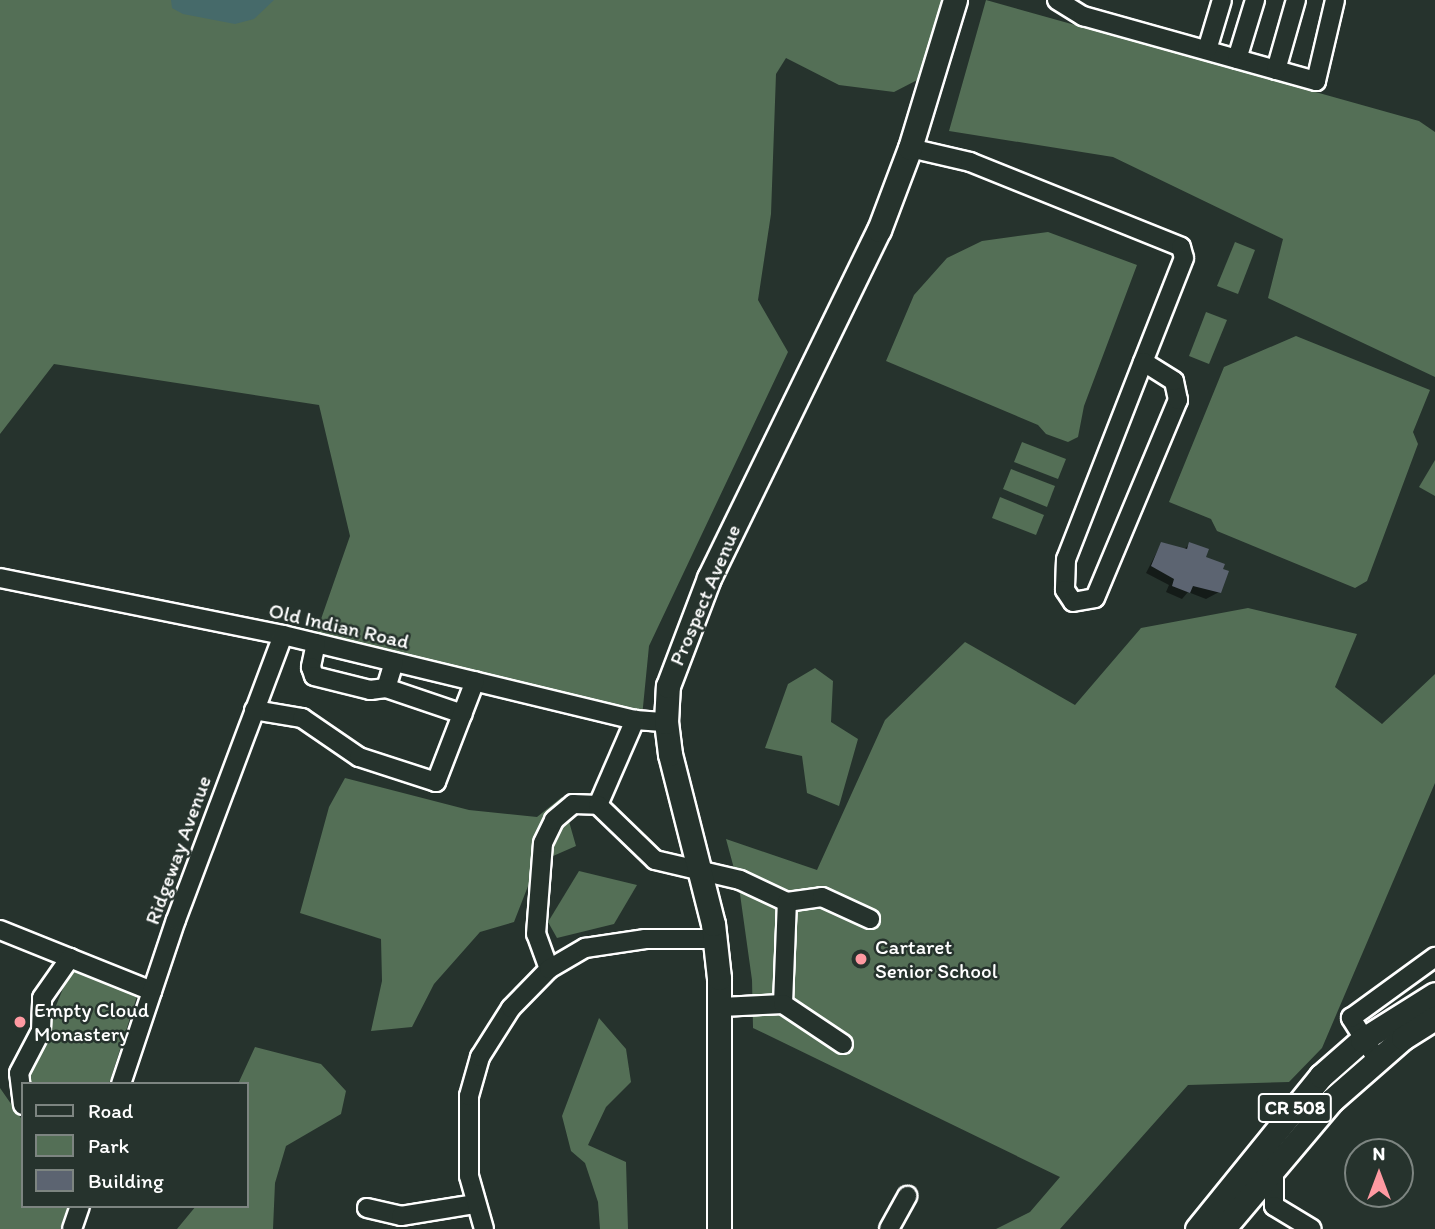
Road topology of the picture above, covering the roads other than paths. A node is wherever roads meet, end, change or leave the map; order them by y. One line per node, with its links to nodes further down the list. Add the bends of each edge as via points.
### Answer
1 (955, 0): 10 (main road, Prospect Avenue)
2 (1057, 0): 7 (street, via 1083,16)
3 (1222, 0): 7 (street)
4 (1255, 0): 8 (street)
5 (1296, 0): 9 (street)
6 (1335, 0): 9 (street, via 1316,81)
7 (1207, 50): 8 (street)
8 (1237, 59): 9 (street)
9 (1276, 70)
10 (910, 148): 11 (street, via 970,162 1181,247 1184,258); 21 (main road, Prospect Avenue, via 879,230 690,621 668,686)
11 (1143, 362): 11 (street, via 1066,559 1067,597 1079,603 1091,601 1178,400 1174,381)
12 (0, 578): 13 (street, Old Indian Road)
13 (283, 635): 14 (street, Old Indian Road); 18 (street, Ridgeway Avenue)
14 (316, 643): 15 (street, Old Indian Road); 17 (street, via 314,676 370,690)
15 (394, 662): 16 (street, Old Indian Road); 17 (street)
16 (475, 681): 19 (street); 20 (street, Old Indian Road)
17 (386, 688): 19 (street, via 425,705)
18 (254, 710): 19 (street, via 302,718 359,757 436,782); 31 (street, Ridgeway Avenue)
19 (463, 714)
20 (635, 720): 21 (street, Old Indian Road); 22 (street)
21 (666, 722): 23 (main road, Prospect Avenue)
22 (598, 805): 23 (street, via 654,860); 30 (street, via 573,804 554,820 543,843 536,934)
23 (702, 874): 24 (street, via 740,880); 27 (main road, Prospect Avenue)
24 (787, 902): 25 (street, via 822,897); 33 (street)
25 (870, 919)
26 (0, 930): 29 (street)
27 (715, 939): 30 (street, via 604,943); 34 (main road, Prospect Avenue)
28 (1435, 957): 36 (street, via 1351,1018)
29 (70, 958): 31 (street); 40 (street, via 42,998 41,1031 19,1073)
30 (549, 969): 44 (street, via 511,1008 480,1057 468,1119)
31 (152, 991): 39 (street, Ridgeway Avenue)
32 (1435, 993): 36 (main road, CR 508)
33 (783, 1004): 34 (street); 37 (street)
34 (721, 1007): 49 (main road, Prospect Avenue)
35 (1435, 1018): 38 (main road, CR 508)
36 (1362, 1040): 38 (street); 42 (main road, CR 508, via 1321,1076)
37 (843, 1045)
38 (1377, 1059): 41 (main road, CR 508, via 1332,1100)
39 (122, 1082)
40 (21, 1089)
41 (1274, 1168): 42 (main road, CR 508); 53 (street, via 1274,1206)
42 (1243, 1189): 51 (main road, CR 508); 52 (main road, CR 508)
43 (906, 1196): 50 (street)
44 (474, 1204): 46 (street, via 401,1216); 48 (street)
45 (79, 1208): 47 (street)
46 (367, 1209)
47 (72, 1229)
48 (484, 1229)
49 (719, 1229)
50 (889, 1229)
51 (1197, 1229)
52 (1223, 1229)
53 (1312, 1229)

